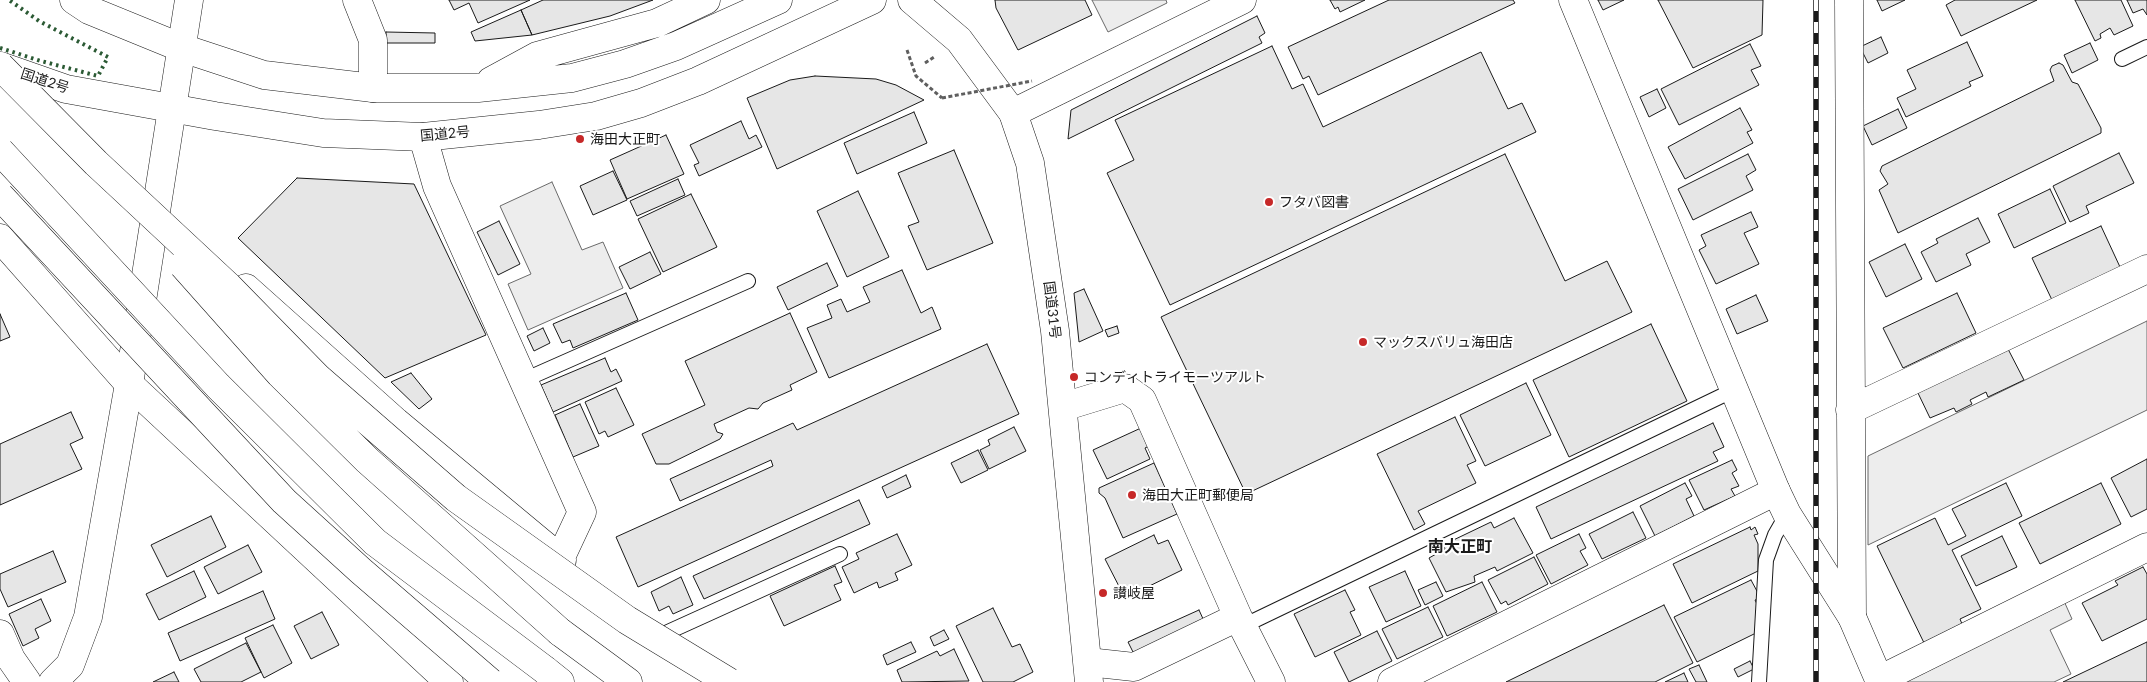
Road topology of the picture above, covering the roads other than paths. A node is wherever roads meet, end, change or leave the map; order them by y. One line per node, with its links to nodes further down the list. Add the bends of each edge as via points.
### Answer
1 (74, 0): 12 (main road, via 89,10)
2 (190, 0): 12 (main road)
3 (706, 0): 16 (main road, via 657,23 537,56)
4 (778, 0): 16 (main road, via 676,46 625,64 572,78)
5 (872, 0): 19 (main road, 国道2号, via 698,81 641,103 596,116 549,124)
6 (912, 0): 18 (main road, 国道31号, via 959,40)
7 (1242, 0): 18 (main road)
8 (1573, 0): 29 (main road)
9 (1849, 0): 31 (main road)
10 (361, 1): 15 (main road, via 373,40)
11 (2147, 47): 13 (lane)
12 (182, 48): 15 (main road, via 264,75); 17 (main road)
13 (2122, 59)
14 (0, 66): 17 (main road, 国道2号, via 66,89); 21 (main road, bridge)
15 (373, 88): 16 (main road)
16 (478, 88)
17 (172, 108): 19 (main road, 国道2号, via 323,133); 23 (main road)
18 (1013, 112): 30 (main road, 国道31号, via 1030,163)
19 (424, 137): 27 (main road, via 437,186)
20 (0, 151): 46 (main road, bridge, via 218,386 375,542)
21 (96, 163): 47 (main road, bridge, via 280,374 367,460 560,632); 48 (main road, bridge, via 228,286 317,377 456,498 628,620)
22 (0, 196): 45 (main road, bridge, via 284,501)
23 (156, 207): 28 (main road); 35 (main road, via 396,422)
24 (0, 238): 28 (main road)
25 (2147, 270): 31 (main road)
26 (748, 281): 27 (lane)
27 (524, 380): 35 (main road, via 582,512)
28 (129, 384): 43 (main road, via 88,617 70,665); 44 (main road)
29 (1734, 390): 32 (main road); 37 (lane)
30 (1063, 407): 37 (main road, via 1125,388 1142,400); 40 (main road, 国道31号)
31 (1850, 410): 36 (main road)
32 (1781, 503): 36 (main road); 51 (main road); 52 (lane, via 1766,560)
33 (2147, 547): 41 (main road)
34 (840, 554): 38 (lane)
35 (560, 559): 38 (main road)
36 (1852, 617): 41 (main road)
37 (1240, 622): 40 (main road, via 1134,667); 50 (main road)
38 (668, 632): 49 (main road)
39 (0, 634): 42 (main road, via 11,659)
40 (1090, 676)
41 (1879, 681)
42 (27, 682)
43 (53, 682)
44 (449, 682)
45 (490, 682)
46 (560, 682)
47 (628, 682)
48 (729, 682)
49 (741, 682)
50 (1271, 682)
51 (1392, 682)
52 (1759, 682)

